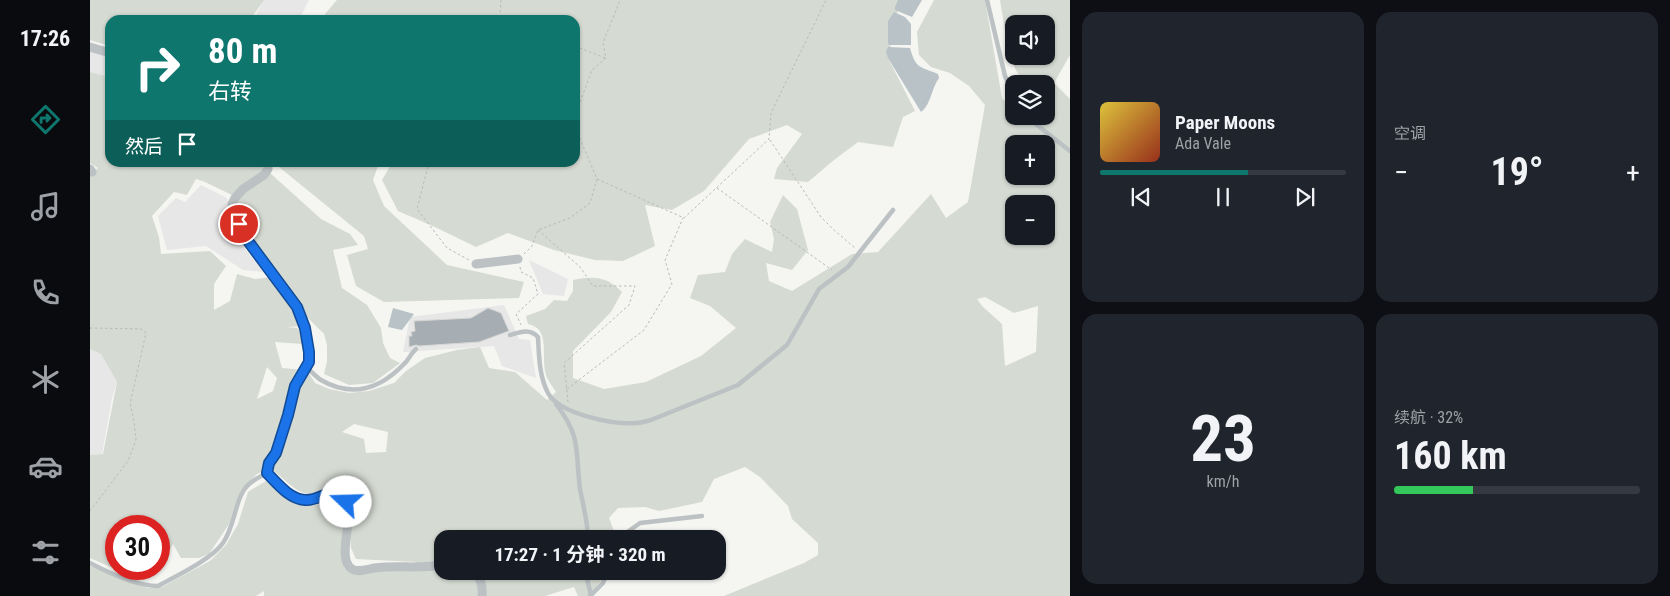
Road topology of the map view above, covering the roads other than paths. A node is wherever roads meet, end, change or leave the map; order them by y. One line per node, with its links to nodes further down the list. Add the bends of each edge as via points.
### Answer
1 (987, 0): 4 (lane)
2 (90, 47): 3 (street)
3 (105, 52)
4 (1005, 76)
5 (1037, 125): 6 (lane)
6 (1070, 151)
7 (268, 167): 13 (street, via 264,175 235,198 233,212 245,237 299,312 309,352)
8 (893, 210): 14 (lane, via 848,267 819,289 787,345 738,385 636,424 596,418)
9 (518, 259): 10 (street)
10 (476, 264)
11 (510, 335): 14 (lane, via 523,332 538,337 543,379)
12 (416, 349): 13 (lane, via 405,364 368,389 357,390 319,380)
13 (306, 367): 15 (street, via 295,386 286,423)
14 (556, 403): 17 (lane, via 573,430 577,446)
15 (267, 473): 19 (lane, via 246,487 233,524 218,550 158,586 110,573); 20 (street, via 297,498 305,500 333,492 344,498 348,518 346,555 352,570)
16 (702, 516): 18 (lane, via 640,523)
17 (587, 530)
18 (630, 530)
19 (90, 563)
20 (434, 565)
21 (480, 580): 25 (street)
22 (587, 580): 24 (lane)
23 (604, 580): 24 (lane)
24 (590, 595)
25 (482, 596)

